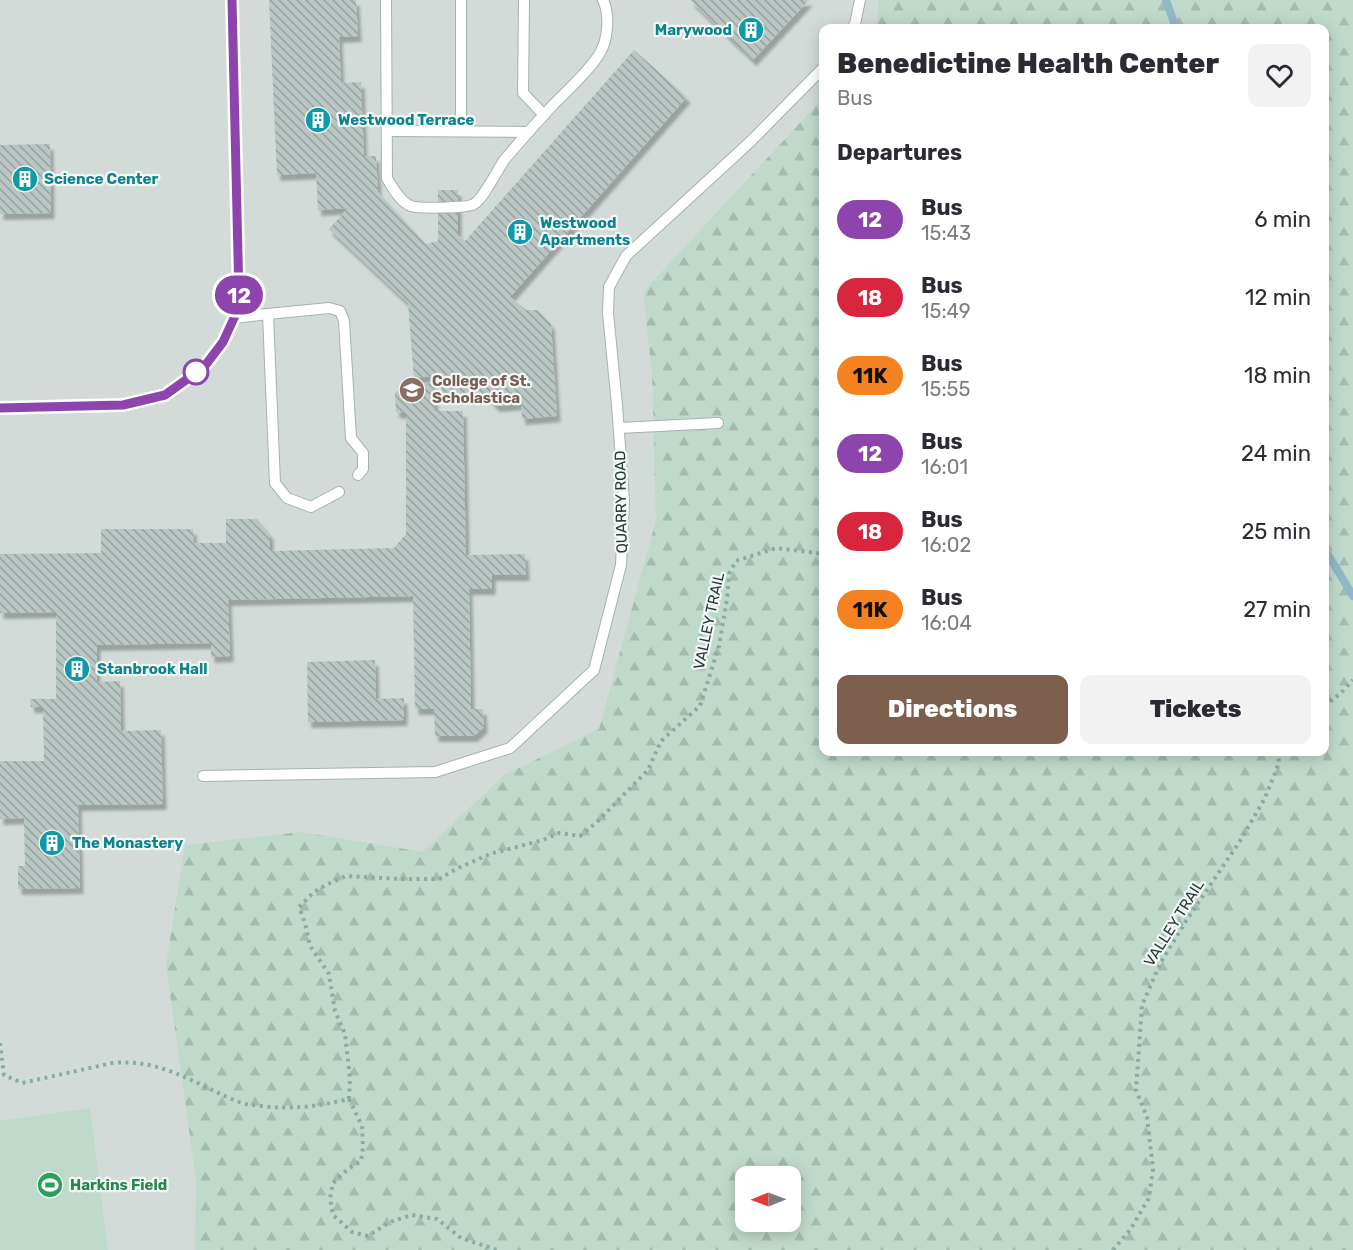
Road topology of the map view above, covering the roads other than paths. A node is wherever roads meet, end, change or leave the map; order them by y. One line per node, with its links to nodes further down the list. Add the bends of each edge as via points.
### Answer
1 (232, 0): 14 (lane, via 239,298)
2 (386, 0): 10 (lane)
3 (461, 0): 11 (lane)
4 (524, 0): 9 (lane, via 523,93)
5 (603, 0): 9 (lane, via 606,35 600,53)
6 (860, 0): 7 (lane)
7 (855, 24)
8 (819, 72): 17 (lane, QUARRY ROAD, via 626,256 609,287)
9 (543, 115): 12 (lane)
10 (387, 131): 11 (lane); 12 (lane, via 387,178 395,193 410,206 438,207 476,204 503,161)
11 (461, 131): 12 (lane)
12 (529, 132)
13 (268, 314): 14 (lane); 18 (lane, via 329,308 340,311 344,321 351,438 363,453 363,469); 19 (lane, via 275,483 287,498 311,507)
14 (234, 318): 15 (lane, via 223,342 204,367 165,395 123,405)
15 (0, 408)
16 (718, 423): 17 (lane)
17 (619, 428): 20 (lane, QUARRY ROAD, via 624,501 621,565 594,669 510,748 435,772)
18 (357, 475)
19 (339, 492)
20 (203, 776)

